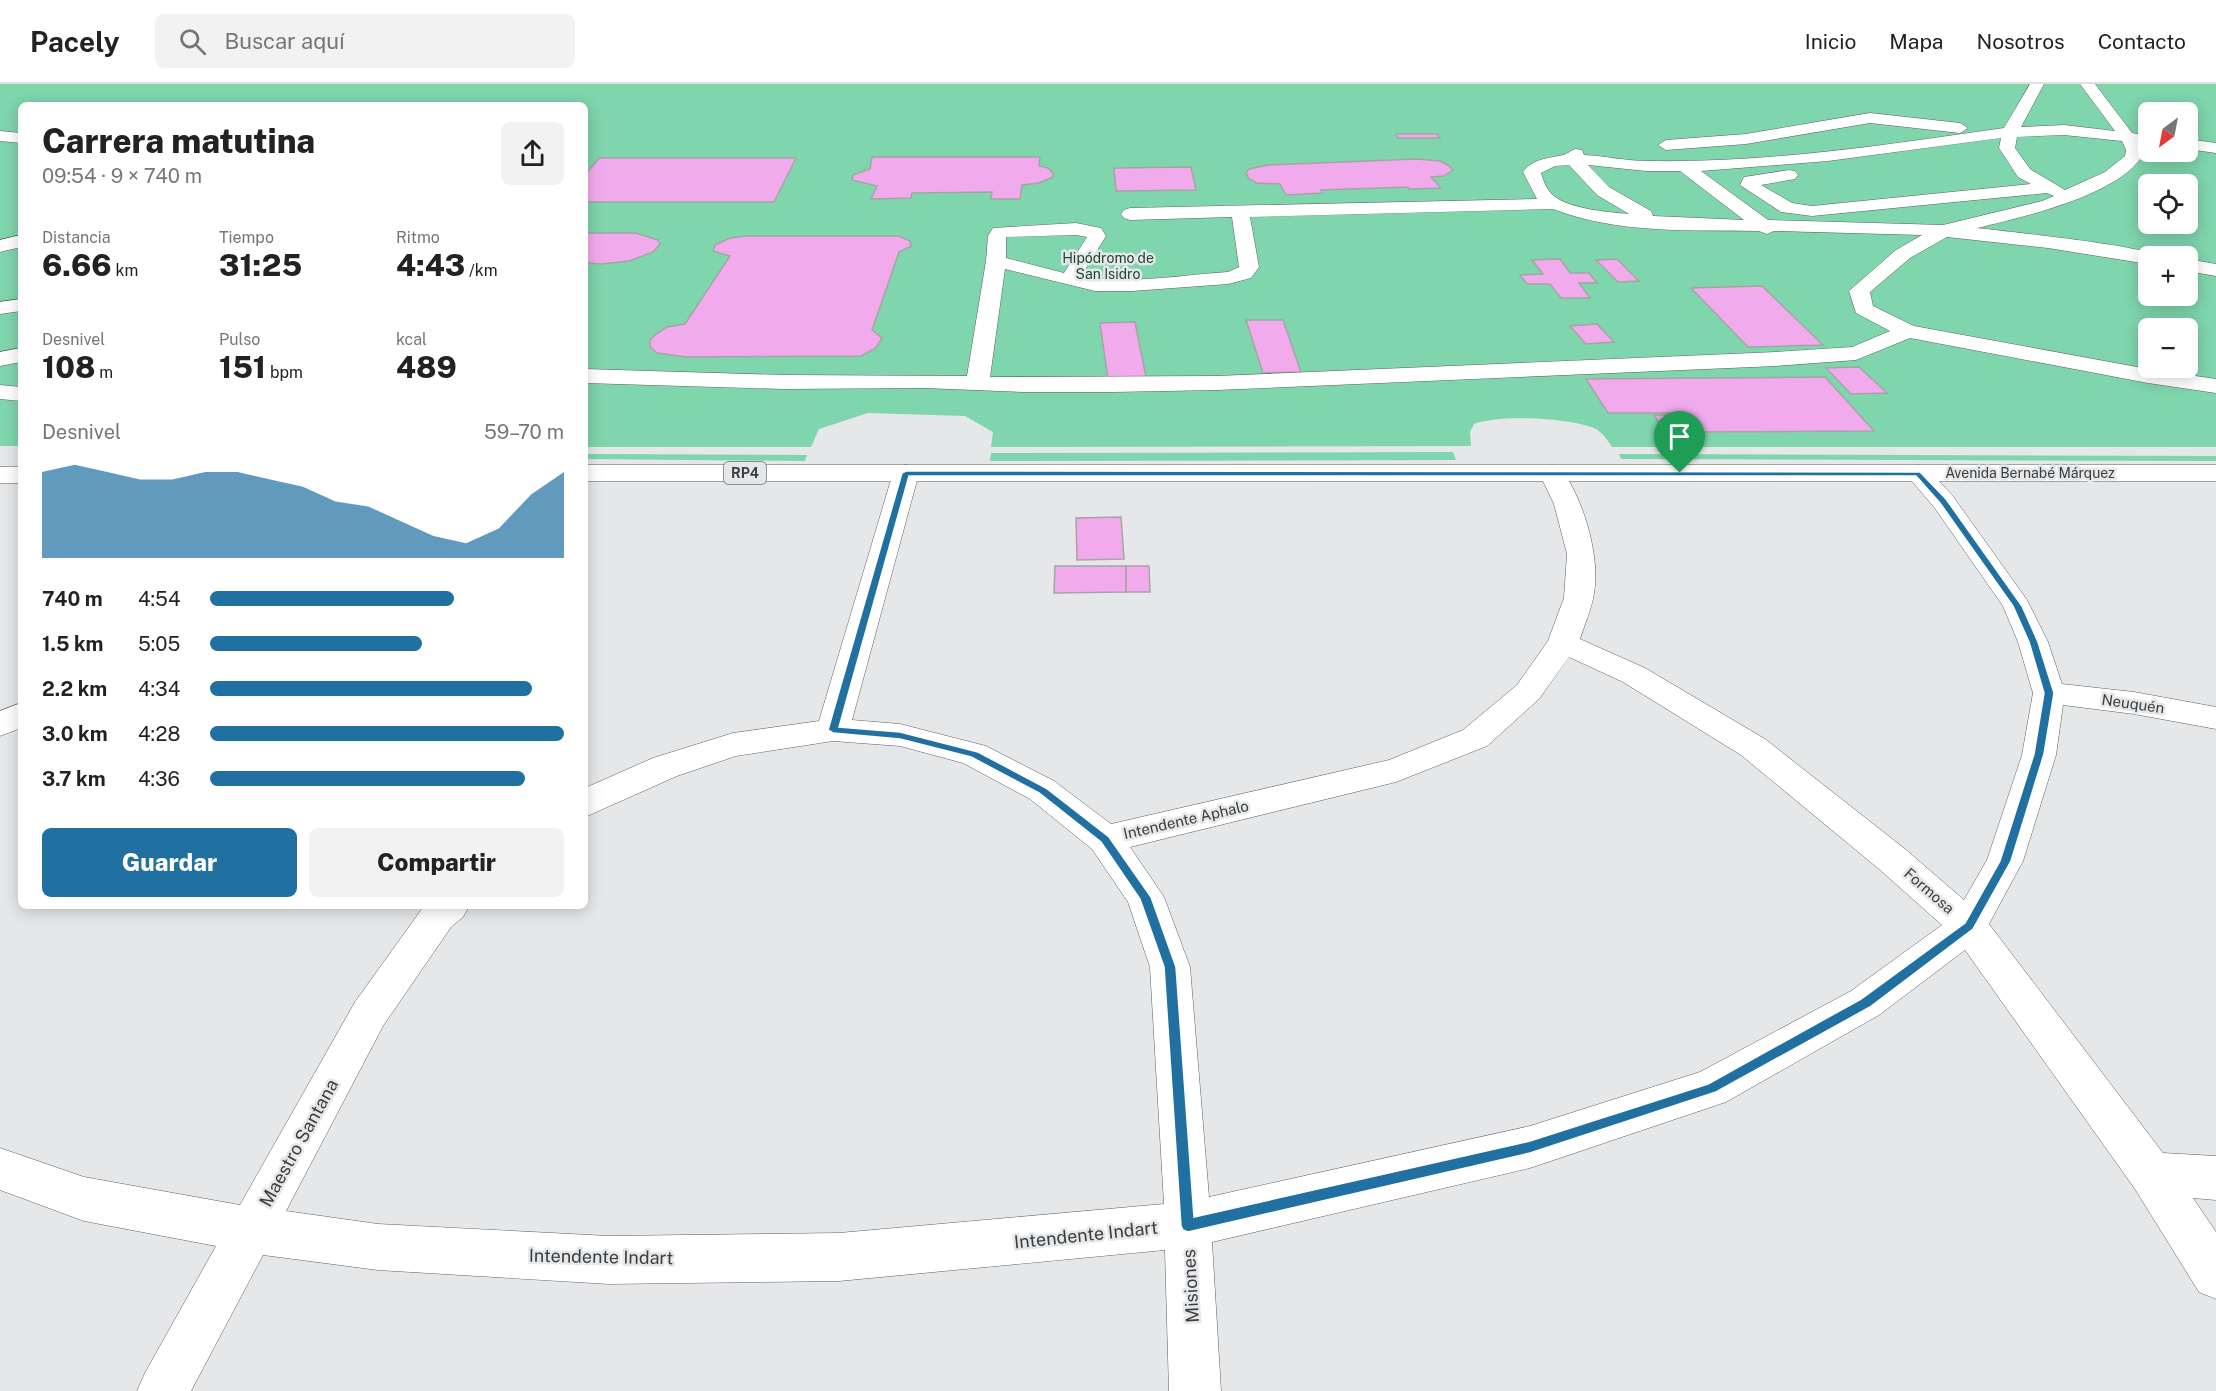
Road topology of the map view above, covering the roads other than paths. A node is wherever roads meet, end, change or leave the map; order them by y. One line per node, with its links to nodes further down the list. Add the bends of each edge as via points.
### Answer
1 (2037, 84): 6 (street)
2 (2087, 84): 4 (street)
3 (0, 136): 5 (street)
4 (2127, 136): 6 (street, via 2064,130); 7 (street); 19 (street, via 2134,149 2133,158 2111,176)
5 (18, 138)
6 (2003, 138): 8 (street, via 1935,124 1870,118 1746,139); 13 (street); 14 (street); 18 (street, via 1750,181 1749,185)
7 (2138, 138)
8 (1648, 146)
9 (2198, 146): 11 (street)
10 (1626, 147): 12 (street, via 1580,152)
11 (2216, 148)
12 (1572, 158): 13 (street); 21 (street, via 1542,164 1532,172 1540,195); 25 (street, via 1604,191)
13 (1684, 166): 27 (street)
14 (2024, 173): 15 (street); 16 (street)
15 (1943, 181)
16 (2050, 188): 19 (street); 20 (street)
17 (1814, 193): 18 (street)
18 (1768, 197): 22 (street, via 1800,211)
19 (2068, 197): 26 (street)
20 (1921, 200): 22 (street); 26 (street)
21 (1555, 204): 23 (street); 25 (street)
22 (1850, 207): 28 (street)
23 (1240, 212): 24 (street); 36 (street, via 1249,267 1244,274 1132,285)
24 (1130, 214)
25 (1656, 222): 27 (street)
26 (1965, 224): 29 (street)
27 (1767, 228): 28 (street)
28 (1882, 228): 29 (street)
29 (1944, 231): 32 (street); 39 (street, via 1903,254 1859,291 1863,309)
30 (18, 242): 31 (street)
31 (0, 246)
32 (2138, 257)
33 (996, 261): 36 (street); 36 (street, via 1000,232 1094,232 1097,236); 43 (street)
34 (2198, 267): 35 (street)
35 (2216, 270)
36 (1069, 280)
37 (18, 305): 38 (street)
38 (0, 308)
39 (1908, 331): 43 (street, via 1856,353 1776,359 1217,382); 44 (street)
40 (18, 356): 41 (street)
41 (0, 359)
42 (588, 376): 43 (street)
43 (977, 384)
44 (2216, 387)
45 (0, 392): 46 (street)
46 (18, 394)
47 (588, 473): 48 (street, Avenida Bernabé Márquez / RP4)
48 (906, 473): 49 (street, Avenida Bernabé Márquez / RP4); 59 (street)
49 (1552, 473): 50 (street, Avenida Bernabé Márquez / RP4); 54 (street, Intendente Aphalo, via 1581,554 1579,598)
50 (1918, 473): 51 (street, Avenida Bernabé Márquez / RP4); 55 (street, Intendente Indart, via 1943,501 2017,606)
51 (2216, 473)
52 (0, 475): 53 (street)
53 (18, 475)
54 (1563, 643): 61 (street, Intendente Aphalo, via 1528,692 1475,738 1395,770); 63 (street, Formosa, via 1634,675 1753,747)
55 (2049, 693): 57 (street, Neuquén); 63 (street, Intendente Indart, via 2039,754 2005,861)
56 (18, 716): 58 (street)
57 (2216, 718)
58 (0, 725)
59 (833, 730): 60 (street, Intendente Aphalo, via 733,745 665,766); 61 (street, Intendente Aphalo, via 900,735 974,754 1042,790)
60 (588, 802)
61 (1105, 839): 67 (street, Misiones, via 1145,897 1170,967)
62 (446, 909): 68 (street, Maestro Santana, via 369,1014)
63 (1969, 926): 65 (street, Formosa); 67 (street, Intendente Indart, via 1865,1003 1711,1088 1530,1147)
64 (0, 1169): 68 (street, Intendente Indart, via 84,1199)
65 (2151, 1174): 66 (street); 69 (street, Formosa)
66 (2216, 1178)
67 (1188, 1226): 68 (street, Intendente Indart, via 839,1257 609,1260 378,1247); 71 (street, Misiones)
68 (251, 1230): 70 (street, Maestro Santana)
69 (2216, 1275)
70 (163, 1391)
71 (1195, 1391)

